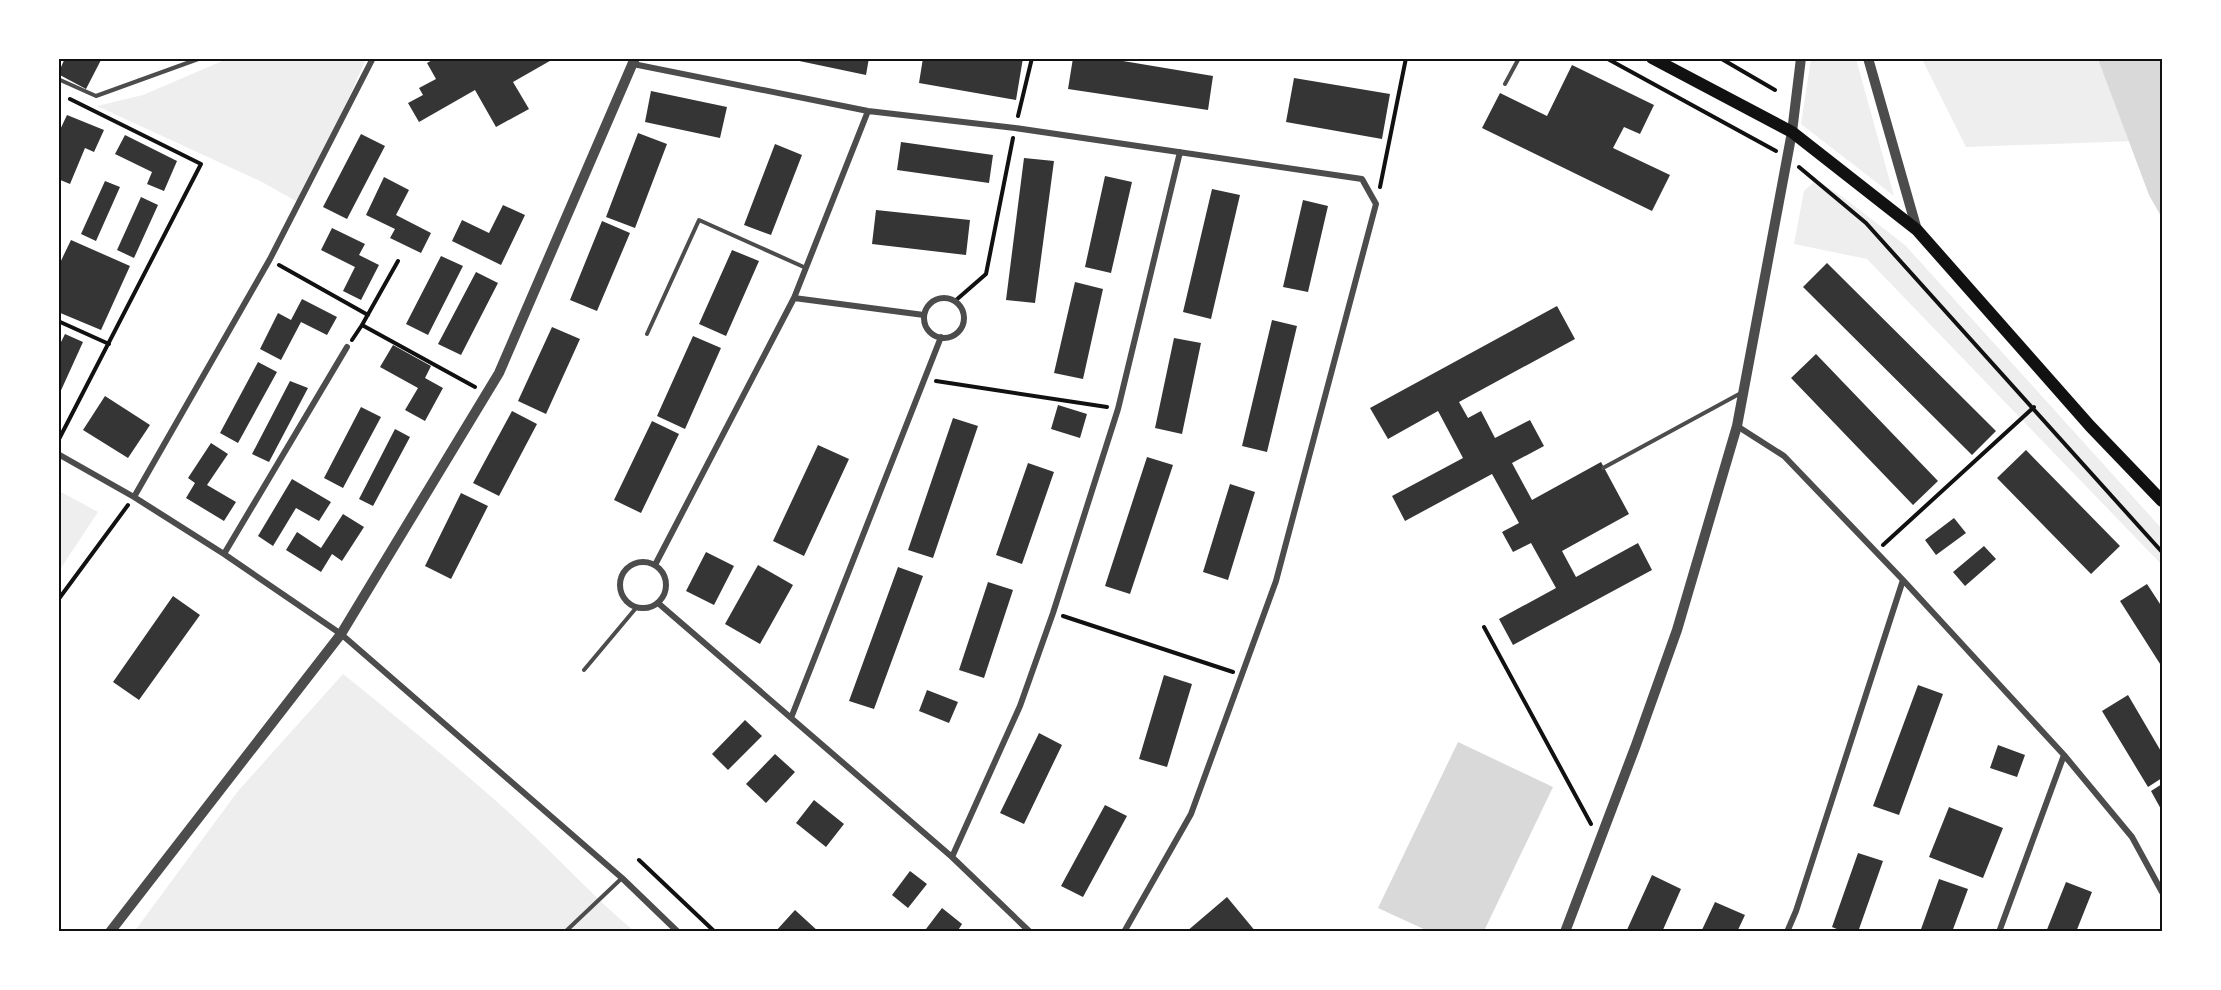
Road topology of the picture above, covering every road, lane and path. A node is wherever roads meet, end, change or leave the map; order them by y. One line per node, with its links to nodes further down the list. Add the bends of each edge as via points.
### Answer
1 (201, 58): 12 (lane, via 96,96)
2 (373, 58): 23 (street)
3 (1032, 58): 17 (path)
4 (1406, 58): 21 (path)
5 (1519, 58): 13 (lane)
6 (1606, 58): 20 (path)
7 (1652, 58): 18 (main road)
8 (1720, 58): 14 (path)
9 (1801, 58): 18 (street)
10 (1868, 58): 22 (street)
11 (634, 61): 16 (street); 37 (street)
12 (58, 79)
13 (1505, 84)
14 (1775, 90)
15 (69, 99): 33 (path, via 201,164)
16 (868, 111): 17 (street); 25 (street)
17 (1015, 128): 19 (street); 27 (path, via 986,274)
18 (1792, 132): 20 (street); 22 (main road)
19 (1180, 152): 21 (street, via 1362,179); 39 (street)
20 (1788, 157): 36 (street); 38 (path, via 1866,223)
21 (1376, 204): 58 (street, via 1276,581)
22 (1917, 230): 45 (main road, via 2090,426)
23 (270, 259): 28 (path); 44 (street)
24 (398, 261): 28 (path)
25 (806, 268): 26 (street); 31 (lane, via 699,220)
26 (794, 298): 29 (street); 49 (street)
27 (955, 301): 29 (street, via 932,301); 32 (street, via 961,307 963,323 954,334)
28 (368, 315): 37 (path, via 362,326)
29 (924, 315): 32 (street, via 928,331)
30 (58, 321): 33 (path)
31 (647, 334)
32 (941, 337): 35 (street)
33 (109, 344): 41 (path)
34 (347, 347): 48 (street)
35 (923, 380): 39 (path); 59 (street)
36 (1744, 391): 40 (street); 43 (lane)
37 (486, 393): 56 (street)
38 (2034, 407): 46 (path); 47 (path)
39 (1118, 409): 54 (street)
40 (1737, 426): 46 (street, via 1784,456); 61 (street, via 1677,630)
41 (58, 441)
42 (58, 454): 44 (street)
43 (1604, 468)
44 (134, 497): 48 (street); 51 (path)
45 (2163, 501)
46 (1876, 551): 50 (street)
47 (2163, 552)
48 (224, 554): 56 (street)
49 (655, 565): 52 (street, via 665,578 666,587); 53 (street, via 639,562 621,576 623,599)
50 (1903, 580): 60 (street); 73 (street)
51 (58, 600)
52 (658, 603): 53 (street); 59 (street)
53 (636, 608): 57 (lane)
54 (1053, 613): 58 (path); 62 (street, via 1020,706)
55 (1484, 627): 61 (path)
56 (341, 634): 64 (street); 66 (street)
57 (584, 670)
58 (1242, 675): 71 (street, via 1191,814)
59 (790, 718): 62 (street)
60 (2064, 755): 65 (street, via 2132,837); 74 (street)
61 (1600, 840): 72 (street)
62 (952, 857): 70 (street)
63 (639, 860): 69 (path)
64 (622, 878): 67 (lane); 68 (street)
65 (2163, 892)
66 (110, 932)
67 (565, 932)
68 (678, 932)
69 (716, 932)
70 (1030, 932)
71 (1124, 932)
72 (1564, 932)
73 (1787, 932)
74 (1999, 932)

